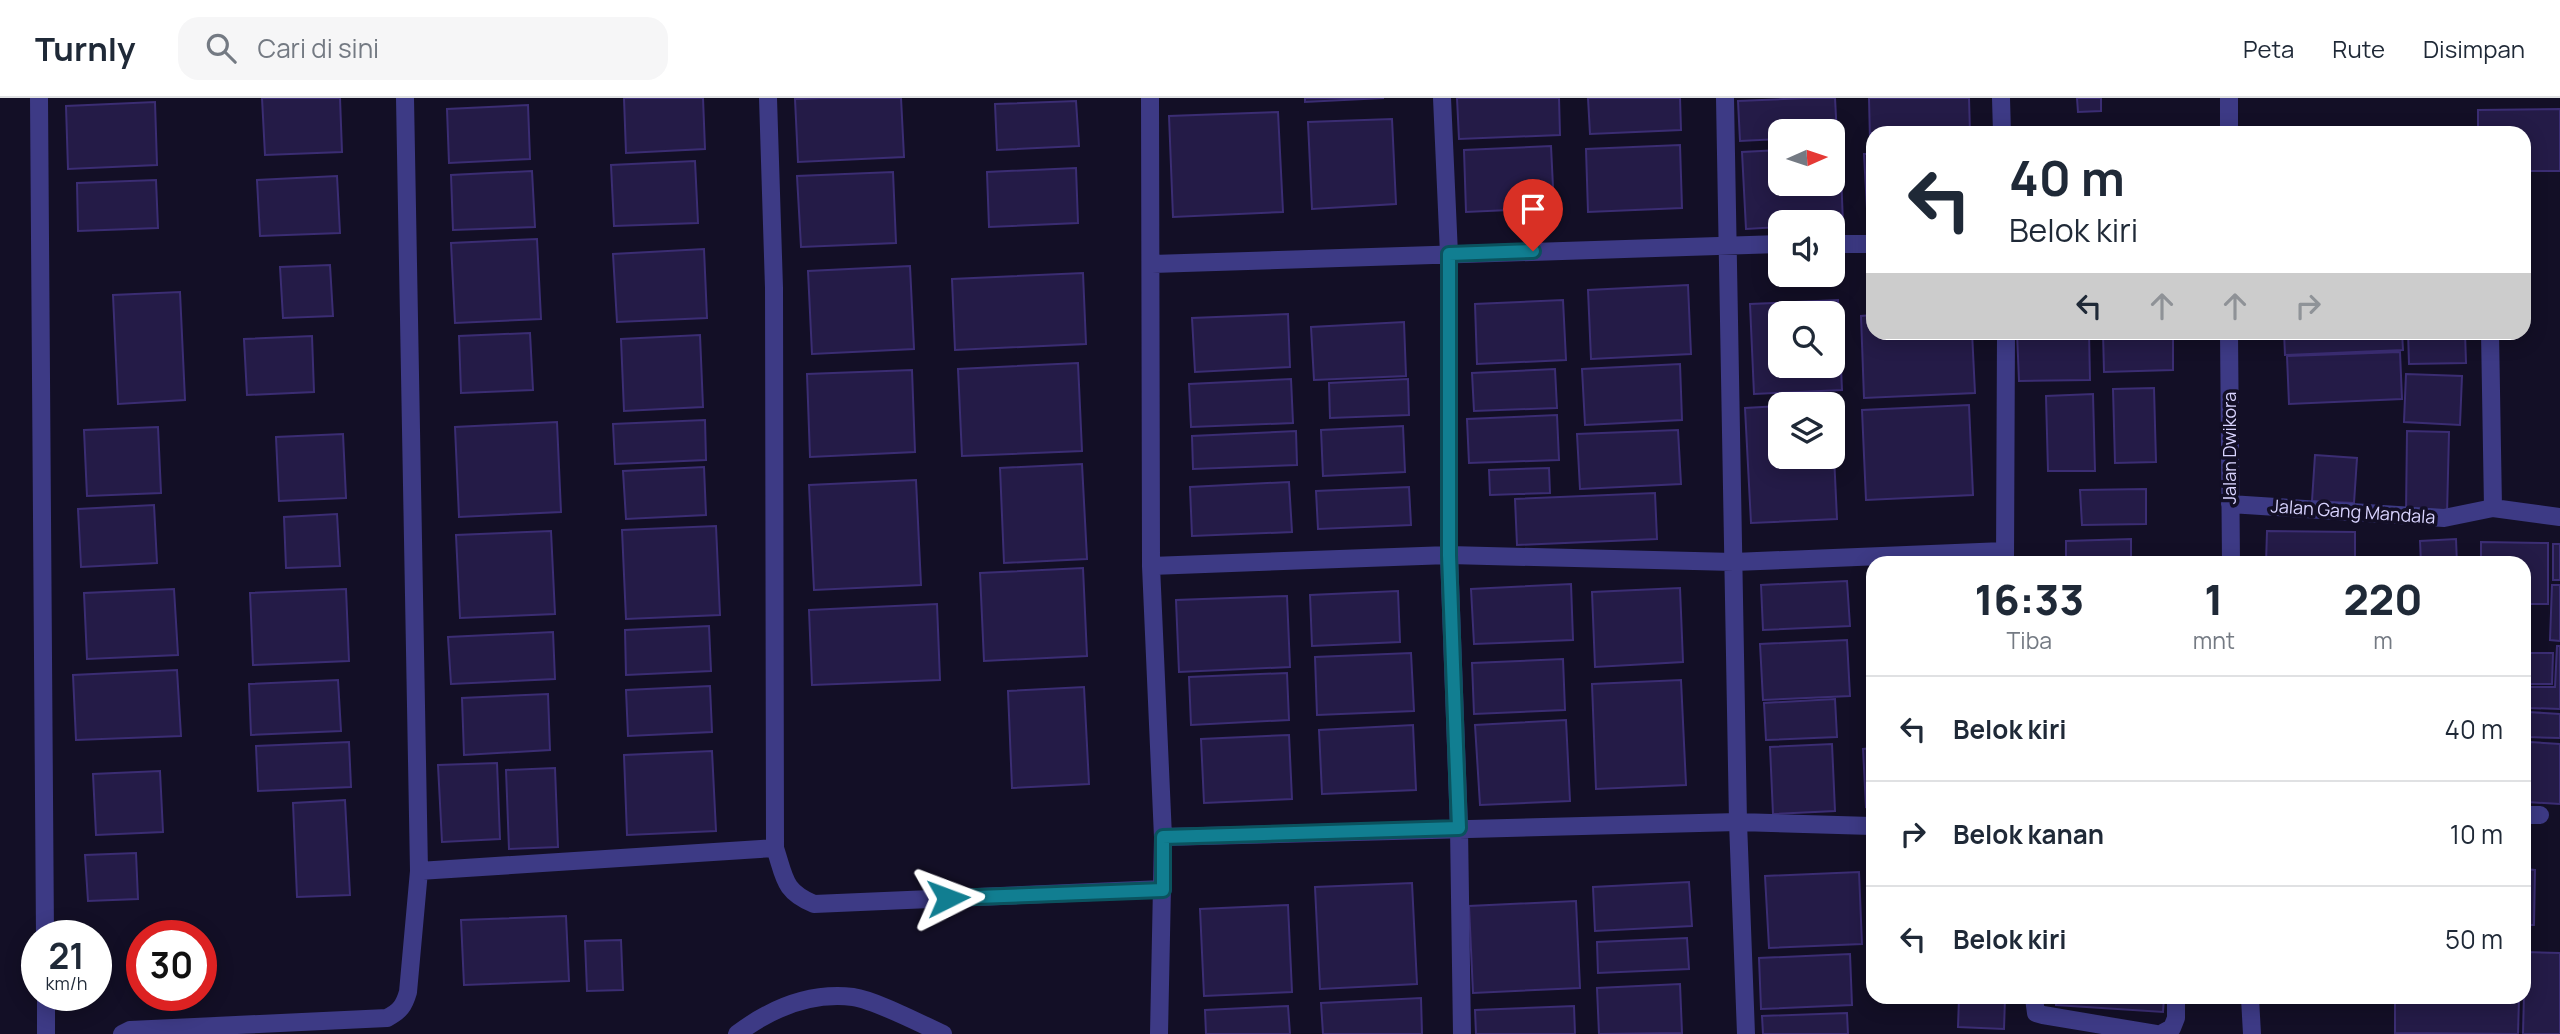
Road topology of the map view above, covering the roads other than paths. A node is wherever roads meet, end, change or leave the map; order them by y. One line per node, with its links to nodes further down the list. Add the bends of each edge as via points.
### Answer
1 (39, 98): 36 (street)
2 (405, 98): 34 (street)
3 (768, 98): 33 (street, via 774,302)
4 (1150, 98): 16 (street)
5 (1442, 98): 15 (street)
6 (1725, 98): 14 (street)
7 (2001, 98): 9 (street)
8 (2229, 98): 10 (street)
9 (2002, 126)
10 (2229, 126)
11 (1768, 244): 14 (street)
12 (1845, 244): 13 (street)
13 (1866, 244)
14 (1728, 245): 15 (street); 27 (street)
15 (1449, 254): 16 (street); 23 (street)
16 (1152, 264): 28 (street)
17 (2006, 340): 24 (street)
18 (2229, 340): 20 (street, Jalan Dwikora)
19 (2490, 340): 21 (street)
20 (2230, 504): 21 (street, Jalan Gang Mandala, via 2444,518); 25 (street, Jalan Dwikora)
21 (2493, 508): 22 (street, Jalan Gang Mandala)
22 (2560, 517)
23 (1449, 555): 27 (street); 28 (street); 31 (street)
24 (2004, 556)
25 (2231, 556)
26 (1866, 560): 27 (street)
27 (1734, 562): 29 (street)
28 (1151, 566): 32 (street)
29 (1738, 822): 30 (street); 31 (street); 48 (street)
30 (1866, 826)
31 (1459, 828): 32 (street); 47 (street)
32 (1163, 837): 35 (street)
33 (775, 848): 34 (street); 35 (street, via 794,896 814,904)
34 (419, 872): 41 (street, via 404,1005)
35 (1163, 890): 46 (street)
36 (45, 920)
37 (2035, 1004): 49 (street, via 2036,1013 2043,1015)
38 (2176, 1004): 49 (street, via 2172,1028)
39 (2250, 1004): 50 (street)
40 (46, 1011): 42 (street)
41 (369, 1026): 43 (street, via 130,1030)
42 (46, 1034)
43 (122, 1034)
44 (737, 1034): 45 (street, via 757,1018 790,1004 829,996 855,997)
45 (943, 1034)
46 (1159, 1034)
47 (1462, 1034)
48 (1746, 1034)
49 (2159, 1034)
50 (2252, 1034)

